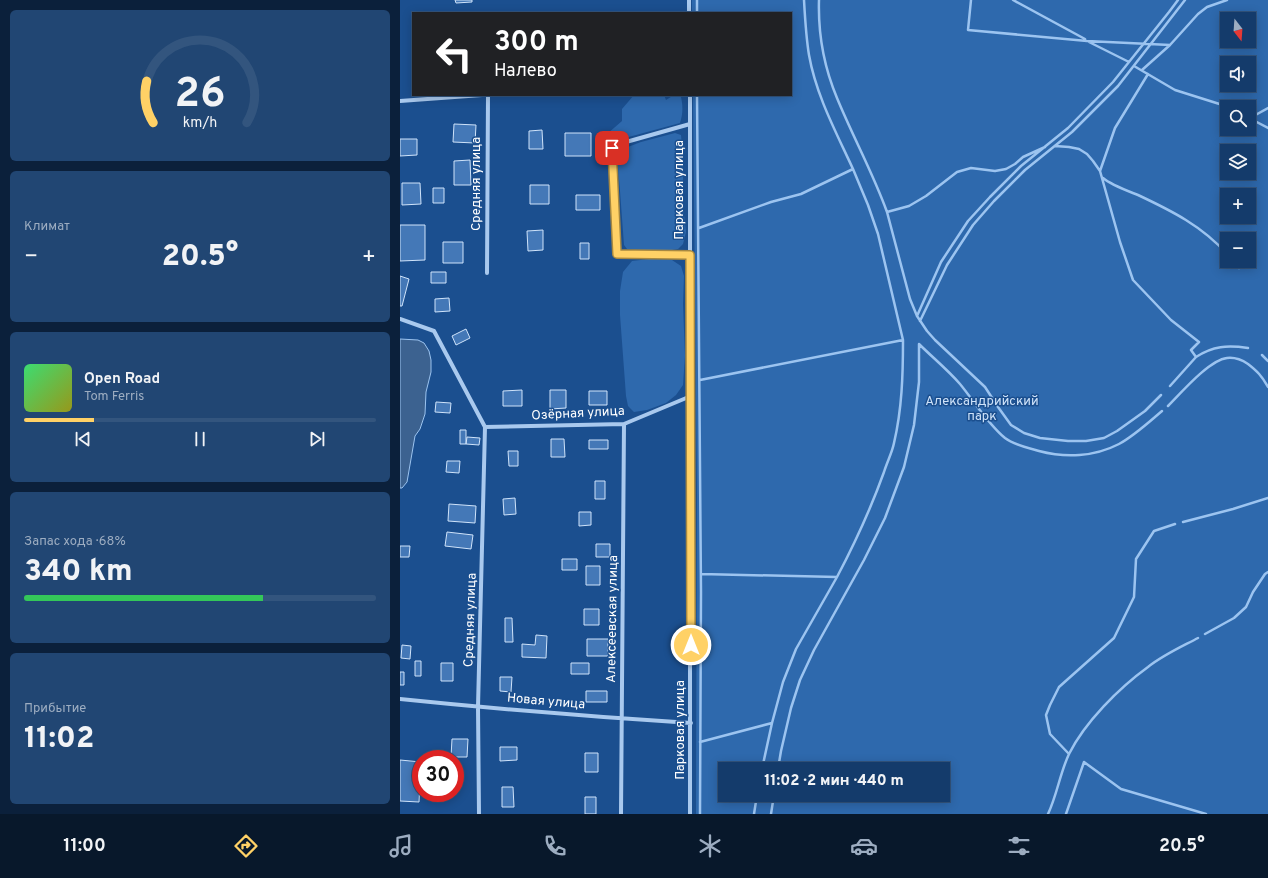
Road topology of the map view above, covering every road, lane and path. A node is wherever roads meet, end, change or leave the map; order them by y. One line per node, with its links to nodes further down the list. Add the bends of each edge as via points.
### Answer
1 (689, 0): 2 (street)
2 (689, 12)
3 (468, 96): 6 (street)
4 (488, 96): 9 (street, Средняя улица)
5 (690, 96): 7 (street, Парковая улица)
6 (400, 101)
7 (690, 124): 8 (street, Парковая улица); 8 (street, via 612,148 617,254)
8 (690, 255): 11 (street, Парковая улица)
9 (486, 273)
10 (400, 319): 13 (street, via 434,331)
11 (691, 396): 12 (street, Озёрная улица); 17 (street, Парковая улица)
12 (624, 424): 13 (street, Озёрная улица); 16 (street, Алексеевская улица)
13 (485, 427): 15 (street, Средняя улица)
14 (400, 699): 15 (street, Новая улица)
15 (478, 707): 16 (street, Новая улица); 18 (street, Средняя улица)
16 (622, 719): 17 (street, Новая улица); 19 (street, Алексеевская улица)
17 (691, 723): 20 (street, Парковая улица)
18 (479, 814)
19 (622, 814)
20 (690, 814)

